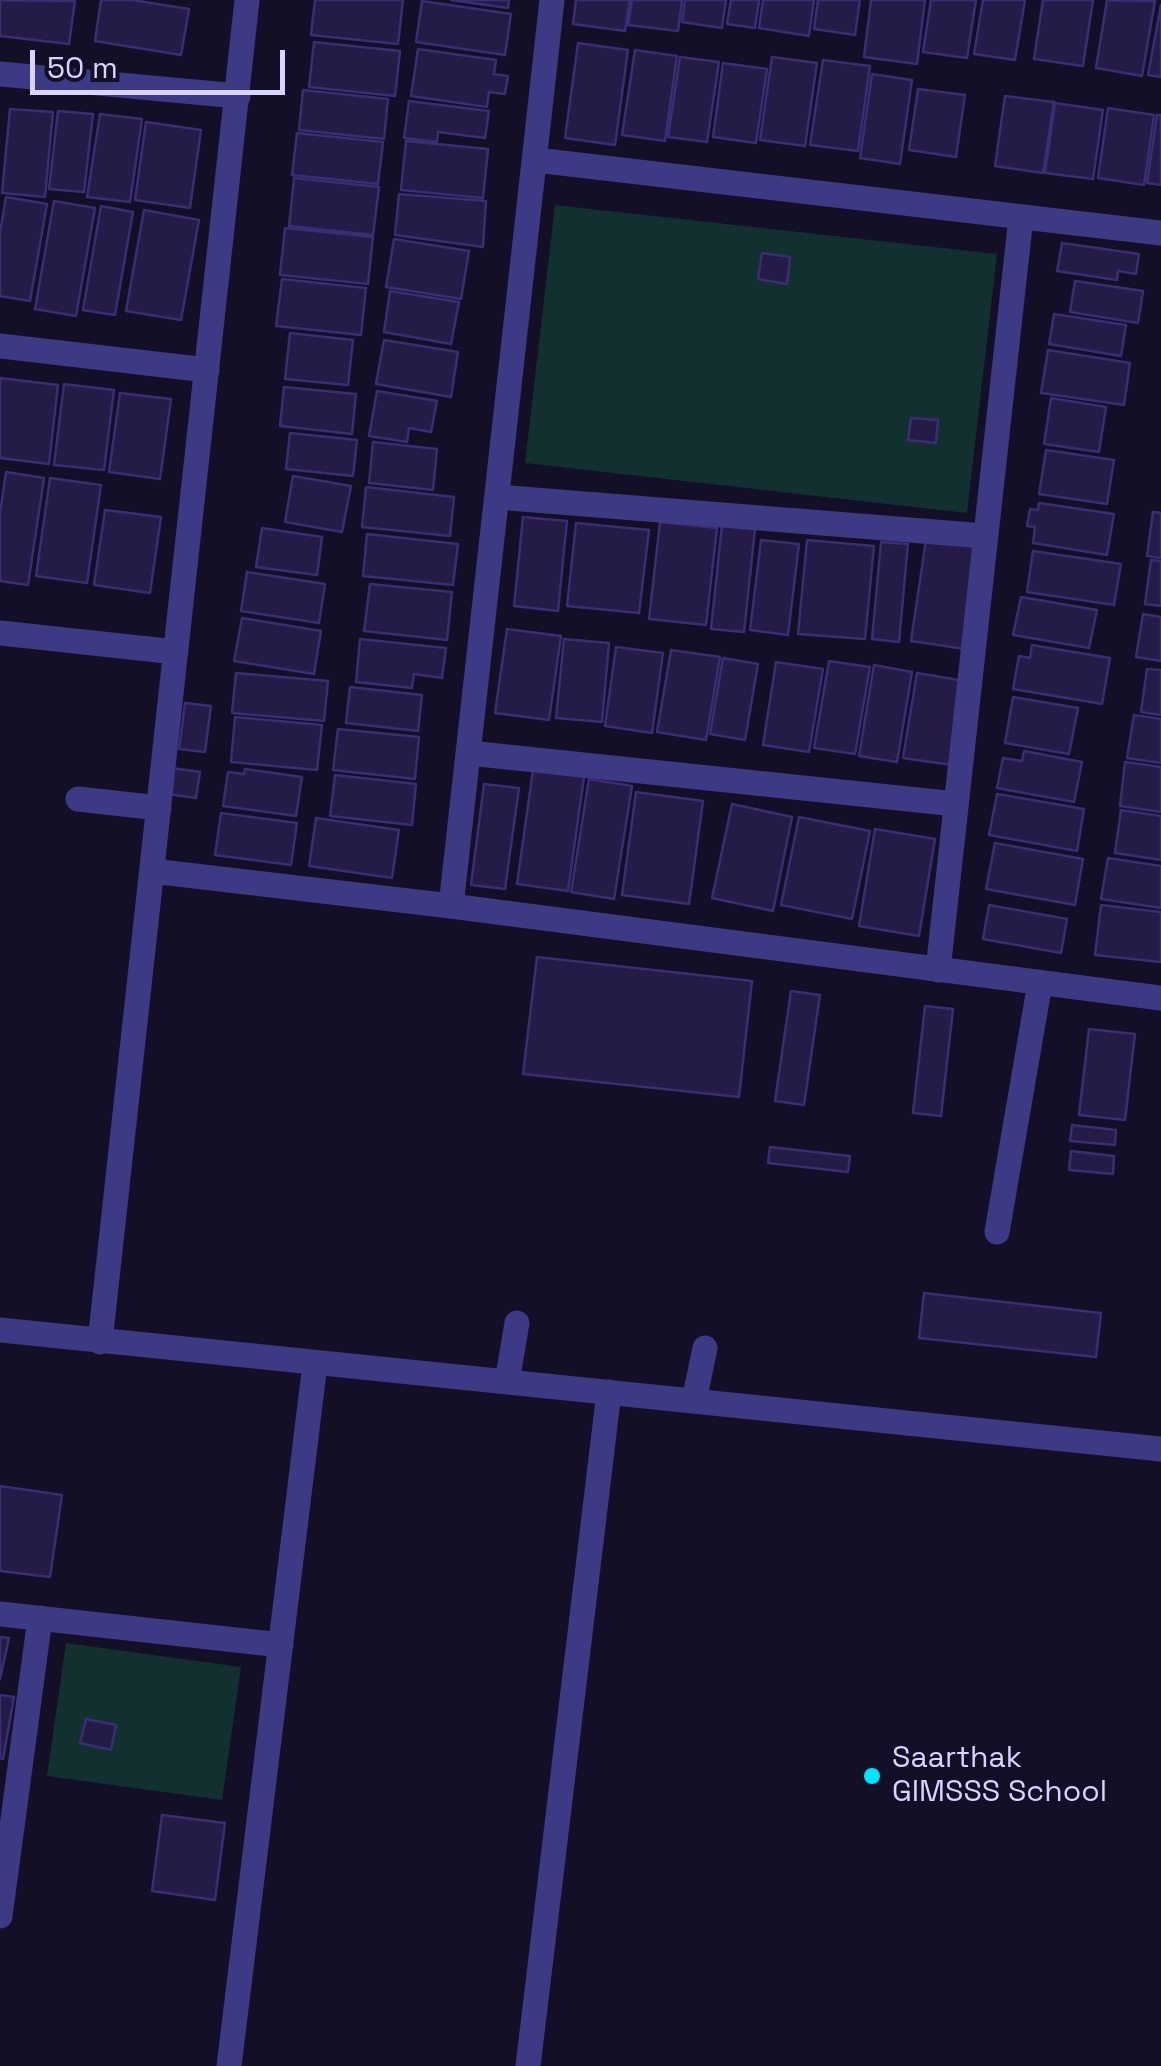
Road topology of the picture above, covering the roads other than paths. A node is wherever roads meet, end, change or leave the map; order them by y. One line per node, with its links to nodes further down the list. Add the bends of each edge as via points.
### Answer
1 (247, 0): 4 (street)
2 (552, 0): 5 (street)
3 (0, 74): 4 (street)
4 (238, 96): 9 (street)
5 (536, 160): 6 (street); 10 (street)
6 (1021, 217): 7 (street); 11 (street)
7 (1161, 233)
8 (0, 346): 9 (street)
9 (207, 370): 13 (street)
10 (498, 497): 11 (street); 14 (street)
11 (986, 536): 16 (street)
12 (0, 633): 13 (street)
13 (176, 652): 17 (street)
14 (469, 753): 16 (street); 19 (street)
15 (78, 798): 17 (street)
16 (956, 804): 20 (street)
17 (159, 808): 18 (street)
18 (152, 871): 19 (street); 26 (street)
19 (451, 906): 20 (street)
20 (938, 970): 21 (street)
21 (1040, 983): 22 (street); 23 (street)
22 (1161, 998)
23 (997, 1232)
24 (518, 1322): 29 (street)
25 (0, 1330): 26 (street)
26 (100, 1342): 28 (street)
27 (705, 1348): 31 (street)
28 (315, 1364): 29 (street); 35 (street)
29 (506, 1382): 30 (street)
30 (609, 1392): 31 (street); 38 (street)
31 (694, 1401): 32 (street)
32 (1161, 1450)
33 (0, 1614): 34 (street)
34 (40, 1618): 35 (street); 36 (street)
35 (281, 1644): 37 (street)
36 (0, 1916)
37 (229, 2066)
38 (528, 2066)

